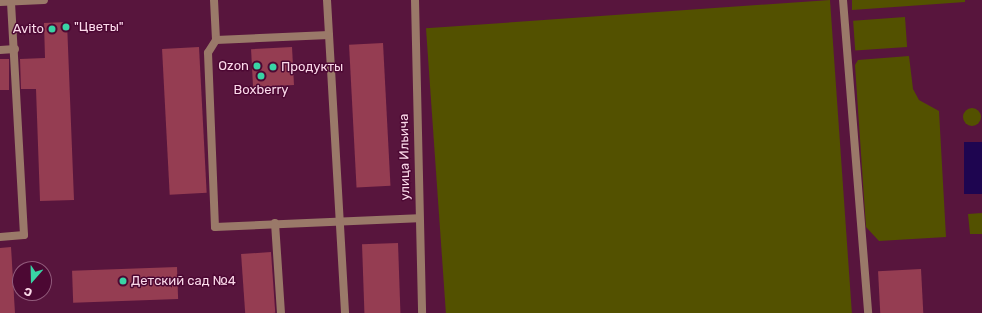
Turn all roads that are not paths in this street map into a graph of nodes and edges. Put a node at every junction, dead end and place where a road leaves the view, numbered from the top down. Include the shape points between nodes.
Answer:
1 (44, 0) edge
2 (214, 0) edge
3 (327, 0) edge
4 (415, 0) edge
5 (844, 0) edge
6 (0, 2) edge
7 (10, 2) junction
8 (329, 35) junction
9 (216, 40) junction
10 (14, 49) junction
11 (0, 50) edge
12 (418, 218) junction
13 (340, 220) junction
14 (275, 223) junction
15 (0, 237) edge
16 (281, 313) edge
17 (345, 313) edge
18 (422, 313) edge
19 (868, 313) edge

1 - 7 street
2 - 9 street
3 - 8 street
4 - 12 street, улица Ильича
5 - 19 street
6 - 7 street
7 - 10 street
8 - 9 street
8 - 13 street
9 - 14 street via 208,53 216,227
10 - 11 street
10 - 15 street via 24,235
12 - 13 street
12 - 18 street, улица Ильича
13 - 14 street
13 - 17 street
14 - 16 street

